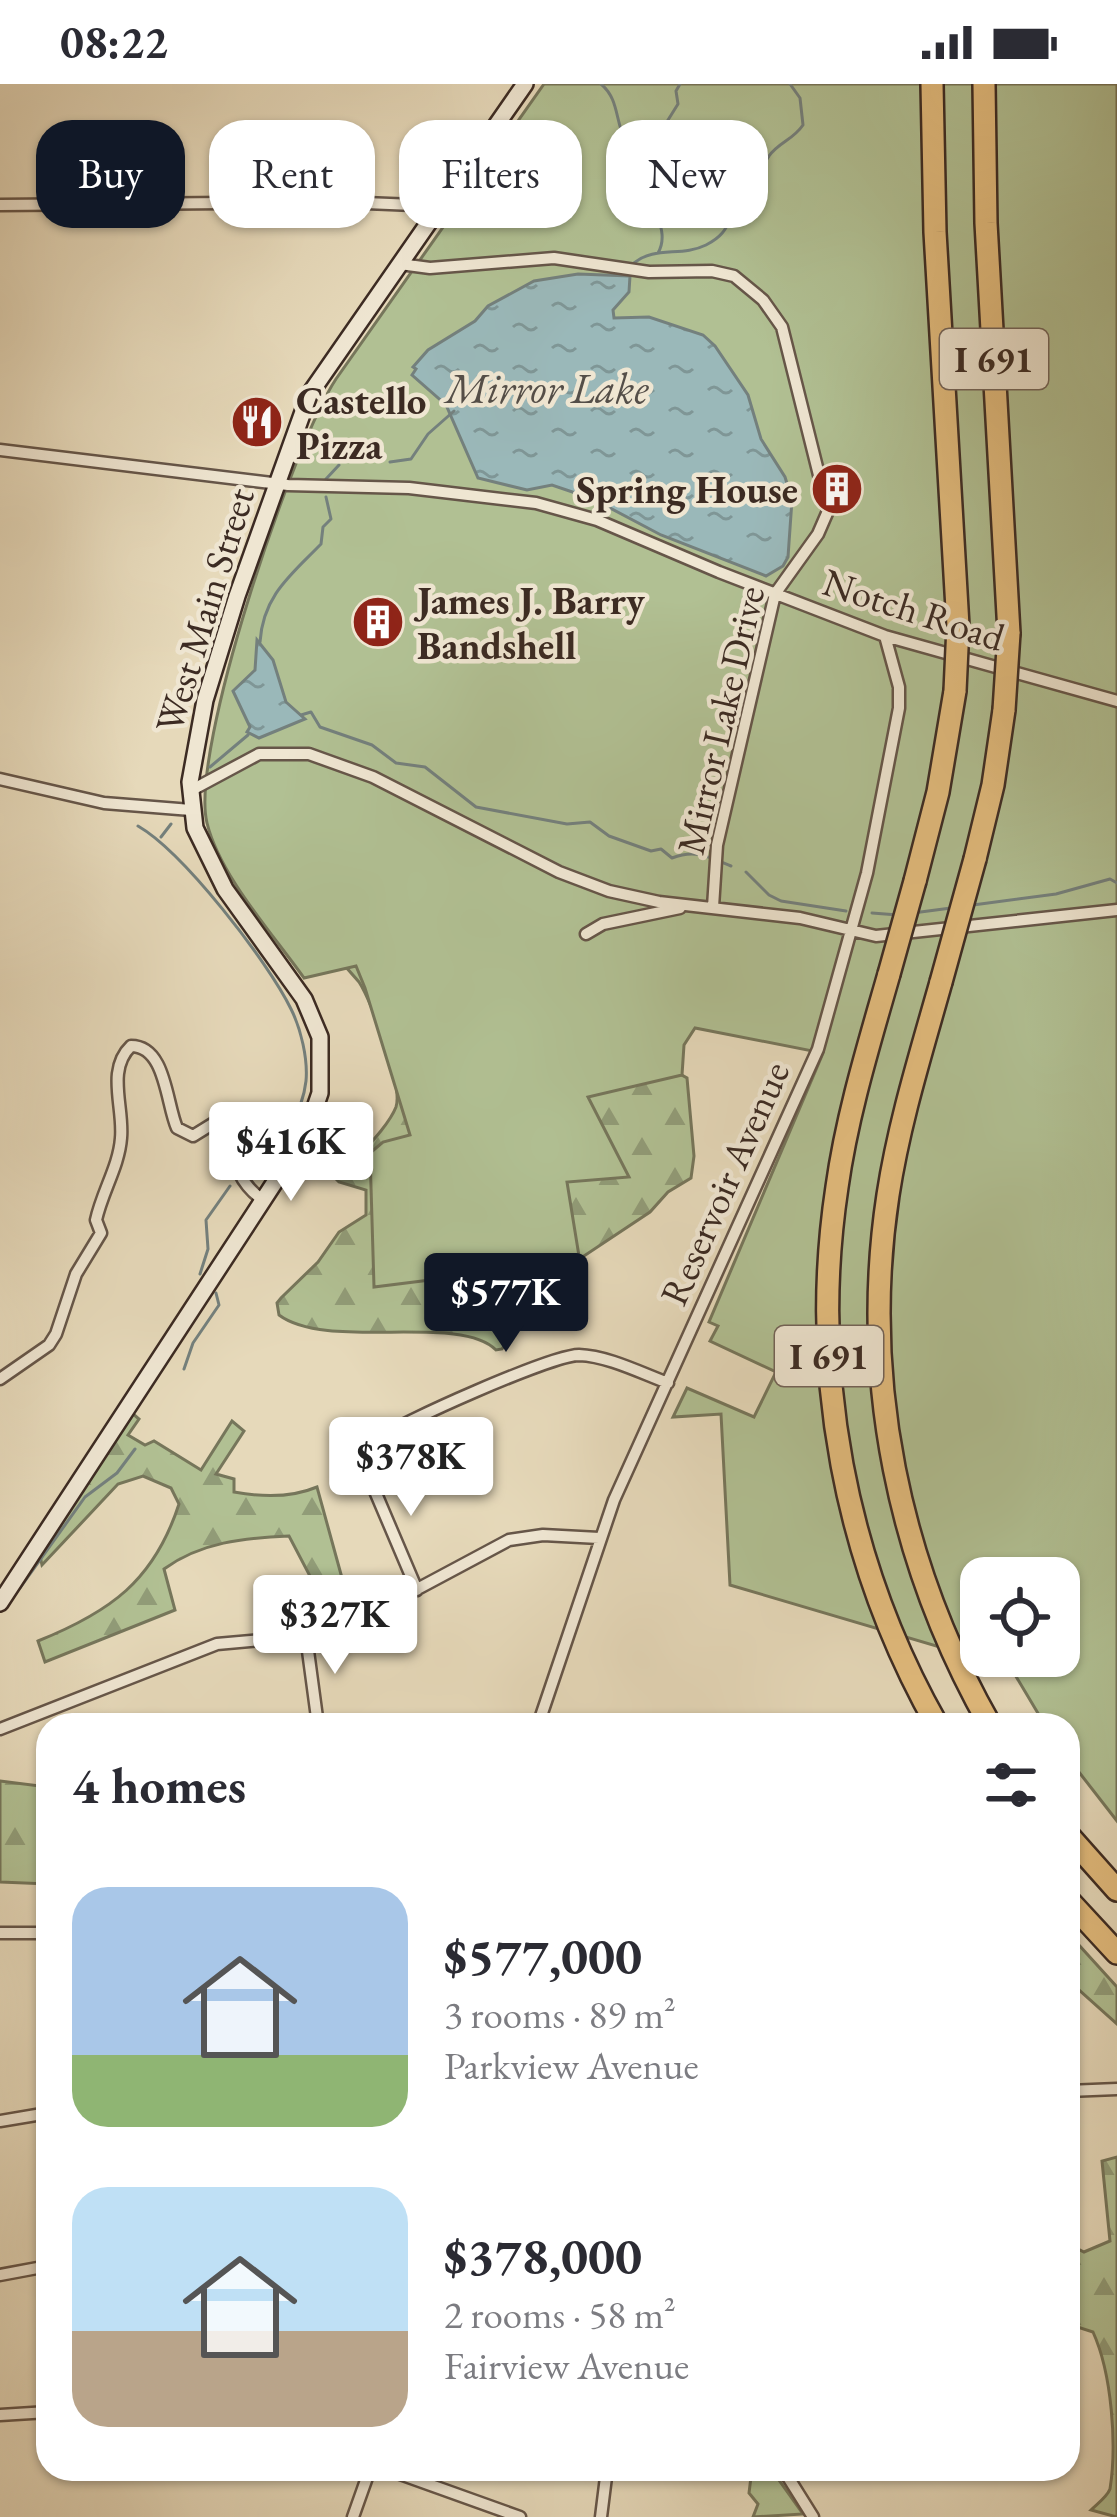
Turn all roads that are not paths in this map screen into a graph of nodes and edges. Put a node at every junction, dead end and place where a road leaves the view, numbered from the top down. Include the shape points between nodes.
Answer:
1 (525, 84) edge
2 (932, 84) edge
3 (984, 84) edge
4 (500, 120) edge
5 (399, 204) edge
6 (0, 205) edge
7 (424, 228) edge
8 (400, 264) junction
9 (0, 450) edge
10 (276, 482) junction
11 (775, 594) junction
12 (885, 636) junction
13 (1117, 701) edge
14 (0, 779) edge
15 (190, 791) junction
16 (191, 810) junction
17 (689, 905) junction
18 (713, 907) junction
19 (1117, 910) edge
20 (851, 931) junction
21 (586, 934) dead end
22 (262, 1200) junction
23 (0, 1379) edge
24 (668, 1383) junction
25 (599, 1538) junction
26 (8, 1590) edge
27 (417, 1590) junction
28 (306, 1636) junction
29 (42, 1713) edge
30 (316, 1713) edge
31 (542, 1713) edge
32 (931, 1713) edge
33 (984, 1713) edge
34 (36, 1715) edge
35 (1, 1729) edge
36 (1080, 1848) edge
37 (1117, 1890) edge
38 (1080, 1913) edge
39 (0, 1933) edge
40 (36, 1933) edge
41 (1117, 1953) edge
42 (1117, 2089) edge
43 (1080, 2091) edge
44 (36, 2115) edge
45 (0, 2121) edge
46 (36, 2268) edge
47 (0, 2275) edge
48 (36, 2413) edge
49 (0, 2415) edge
50 (366, 2481) edge
51 (420, 2481) edge
52 (606, 2481) edge
53 (791, 2481) edge
54 (353, 2517) edge
55 (520, 2517) edge
56 (601, 2517) edge
57 (814, 2517) edge

1 - 4 main road, West Main Street
2 - 32 highway, I 691, bridge via 955,691 938,792 848,1129 829,1264 842,1463 863,1554
3 - 33 highway, I 691, bridge via 1009,633 1004,710 975,859 891,1180 879,1291 892,1463 912,1547
5 - 6 street
7 - 8 main road, West Main Street
8 - 10 main road, West Main Street via 309,395
8 - 11 street, Mirror Lake Drive via 554,257 662,273 722,272 750,287 788,344 828,511
9 - 10 street, Notch Road
10 - 11 street, Notch Road via 536,503
10 - 15 main road, West Main Street via 212,674
11 - 12 street, Notch Road
11 - 18 street, Mirror Lake Drive via 713,865
12 - 13 street, Notch Road
12 - 20 street, Reservoir Avenue via 898,708
14 - 16 street via 104,802
15 - 16 main road, West Main Street
15 - 17 street via 250,757 309,754 373,777 571,877
16 - 22 main road, West Main Street via 212,868 304,999 320,1037 315,1111
17 - 18 street
17 - 21 street via 602,923
18 - 20 street
19 - 20 street via 887,937
20 - 24 street, Reservoir Avenue via 818,1049
22 - 23 street via 237,1172 225,1124 193,1136 177,1128 158,1064 131,1046 117,1074 122,1136 95,1220 101,1233 49,1345
22 - 26 main road, West Main Street
24 - 25 street, Reservoir Avenue
24 - 27 street via 568,1356 383,1434 367,1450 366,1470
25 - 27 street via 509,1540
25 - 31 street, Reservoir Avenue
27 - 28 street via 350,1625
28 - 29 street via 217,1644
28 - 30 street
34 - 35 street
36 - 37 highway
38 - 41 highway
39 - 40 street
42 - 43 street
44 - 45 street
46 - 47 street
48 - 49 street
50 - 54 street
51 - 55 street
52 - 56 street
53 - 57 street

